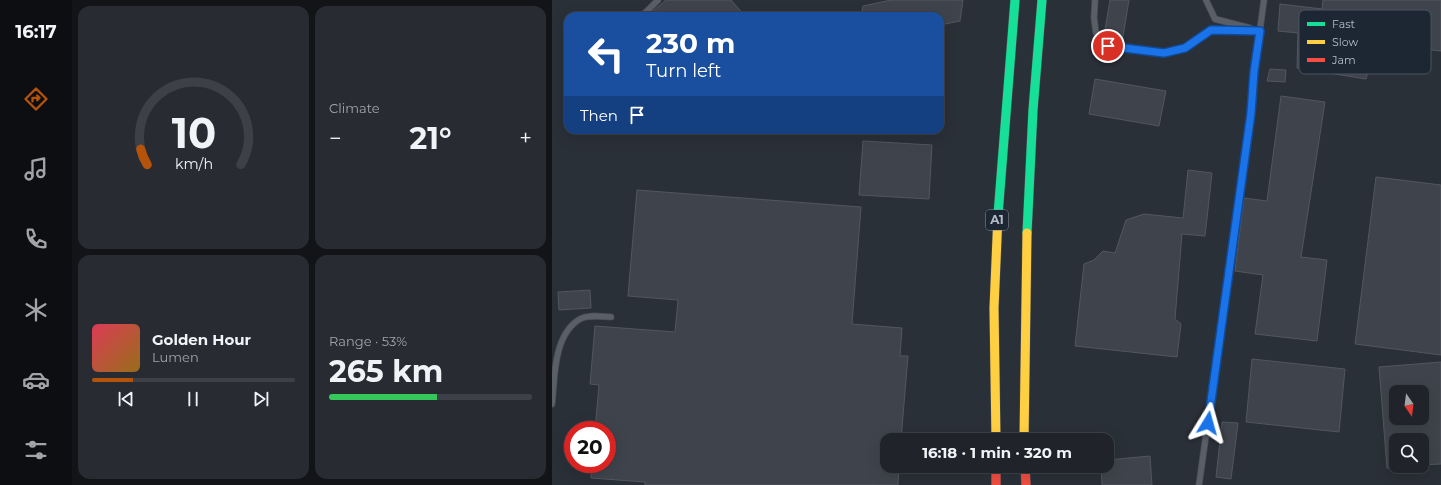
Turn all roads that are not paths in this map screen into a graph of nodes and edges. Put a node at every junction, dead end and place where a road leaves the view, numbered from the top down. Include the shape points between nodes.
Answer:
1 (658, 0) edge
2 (1015, 0) edge
3 (1042, 0) edge
4 (1095, 0) edge
5 (1206, 0) edge
6 (1264, 0) edge
7 (646, 12) edge
8 (1260, 31) junction
9 (611, 318) dead end
10 (552, 404) edge
11 (996, 433) edge
12 (1024, 433) edge
13 (1025, 473) edge
14 (996, 476) edge
15 (992, 485) edge
16 (1026, 485) edge
17 (1199, 485) edge

1 - 7 lane
2 - 11 highway, A1 via 998,208 994,308
3 - 12 highway via 1036,64 1026,279
4 - 8 lane via 1096,34 1108,46 1164,53 1185,48 1211,30
5 - 8 lane via 1215,19
6 - 8 lane
8 - 17 lane
9 - 10 lane via 592,316 581,319 566,332 556,358
13 - 16 highway
14 - 15 lane

